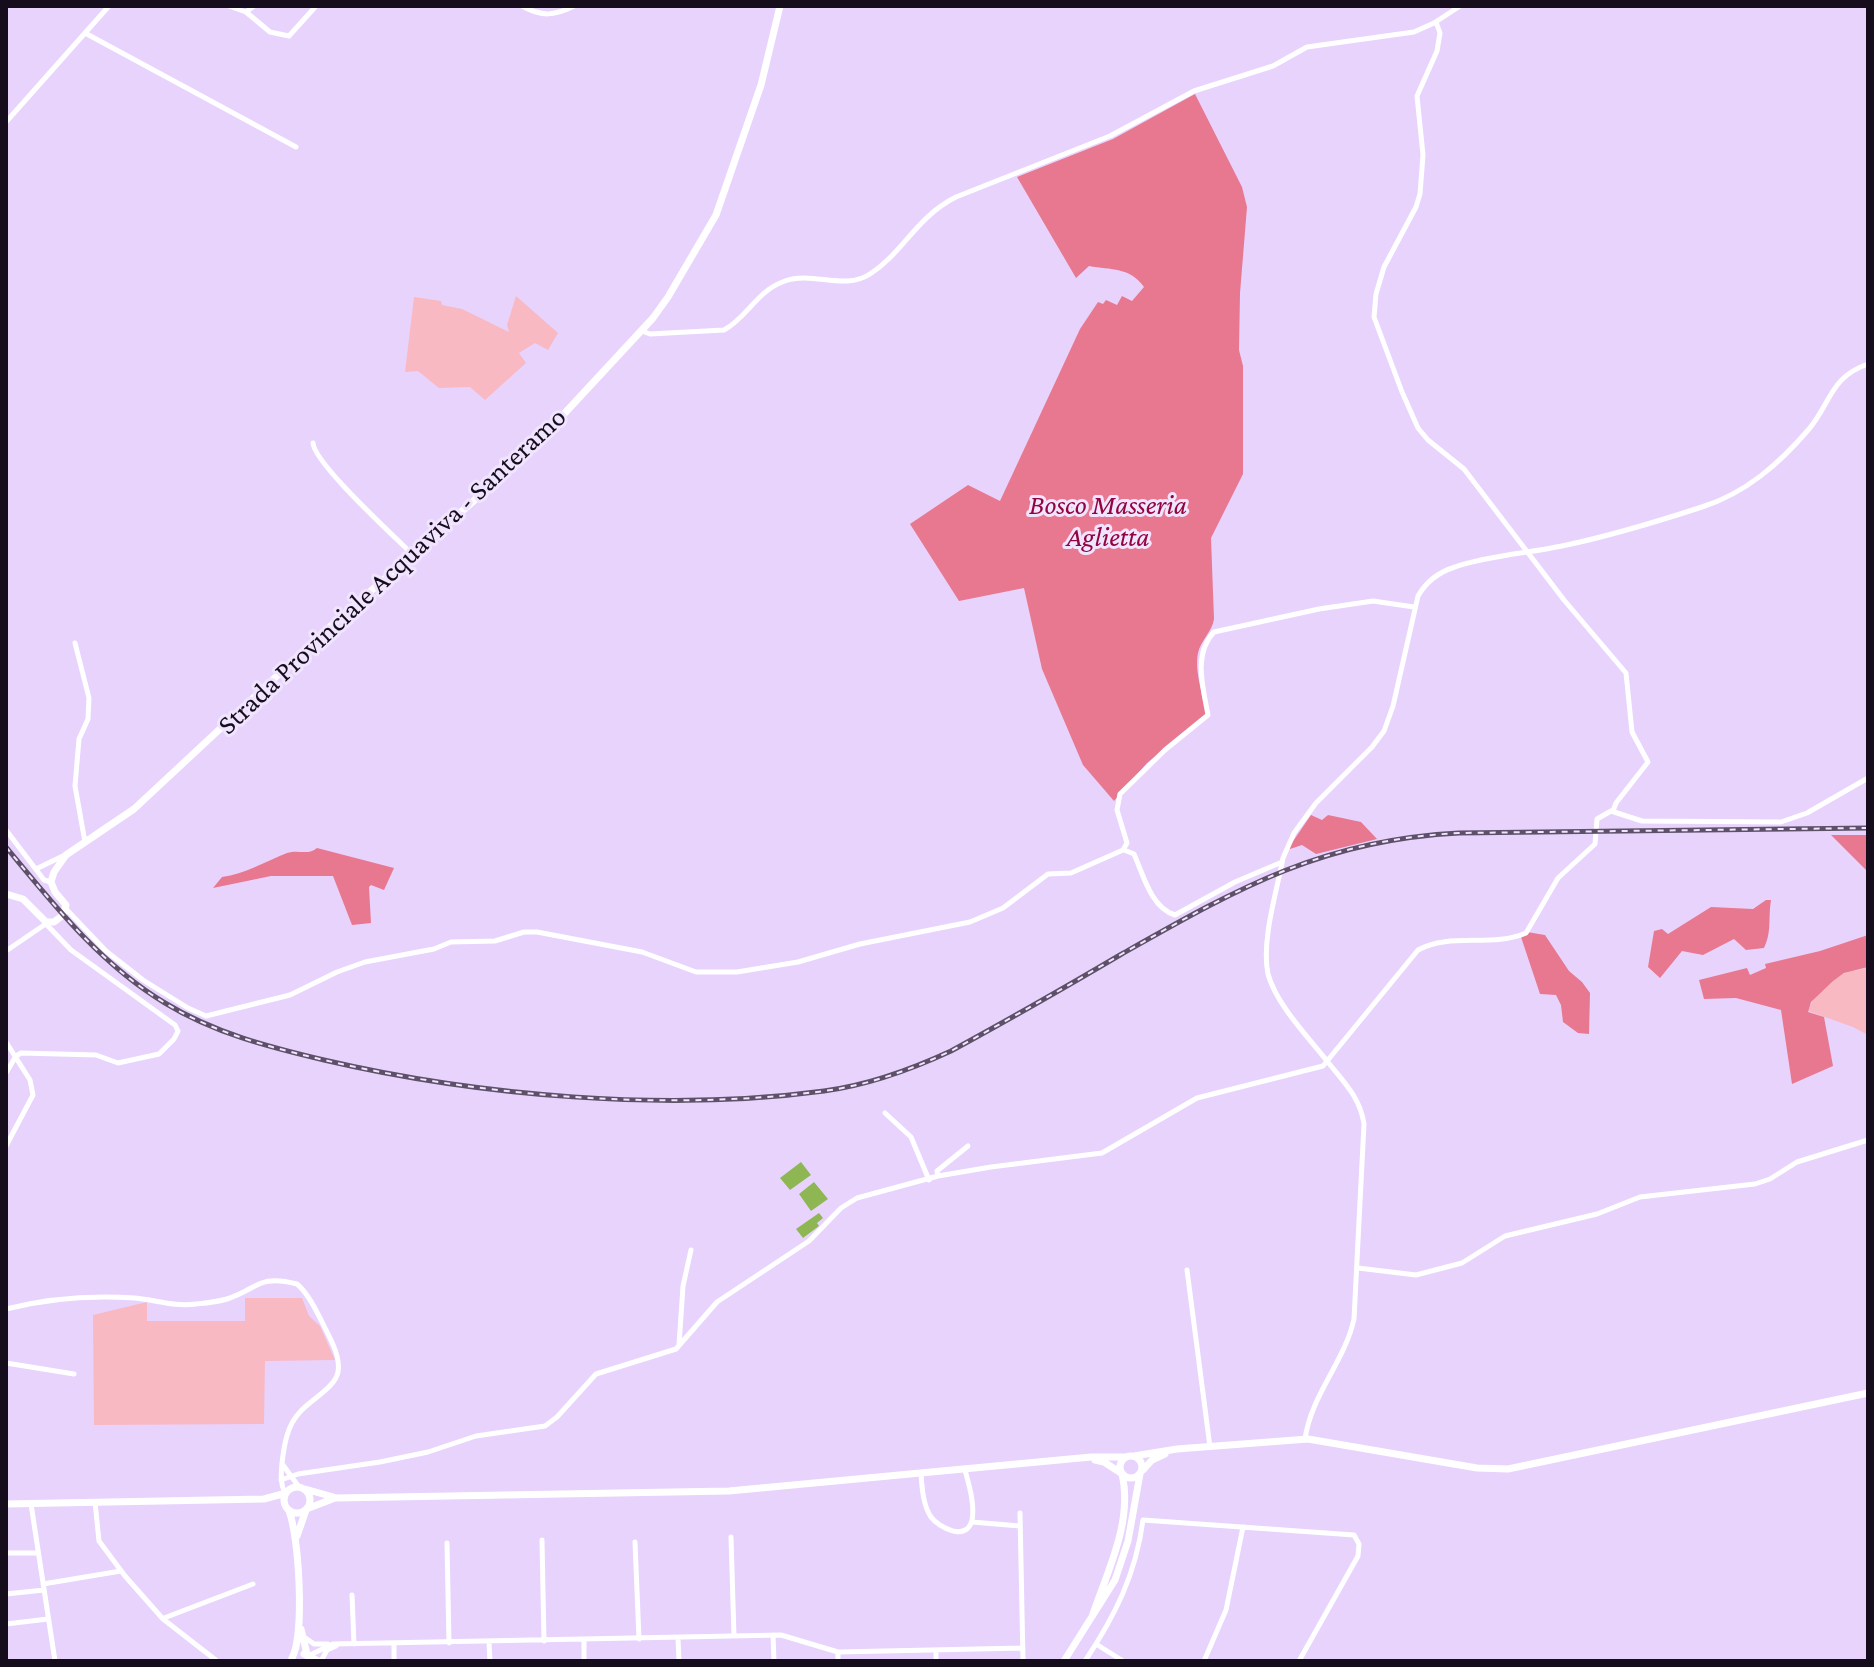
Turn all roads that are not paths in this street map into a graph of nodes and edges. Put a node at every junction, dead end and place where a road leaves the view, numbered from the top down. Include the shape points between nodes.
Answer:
1 (109, 6) edge
2 (229, 6) edge
3 (254, 6) edge
4 (316, 6) edge
5 (522, 6) edge
6 (574, 6) edge
7 (780, 6) edge
8 (1460, 6) edge
9 (246, 12) junction
10 (1436, 22) junction
11 (85, 33) junction
12 (6, 122) edge
13 (296, 147) dead end
14 (642, 331) junction
15 (1868, 364) edge
16 (313, 443) dead end
17 (1529, 552) junction
18 (412, 554) junction
19 (1414, 607) junction
20 (75, 643) dead end
21 (1868, 778) edge
22 (1613, 811) junction
23 (6, 830) edge
24 (85, 843) junction
25 (1123, 850) junction
26 (68, 854) junction
27 (1282, 862) junction
28 (36, 869) junction
29 (51, 882) junction
30 (6, 894) edge
31 (67, 910) junction
32 (47, 924) junction
33 (6, 951) edge
34 (6, 1042) edge
35 (16, 1056) junction
36 (1328, 1062) junction
37 (6, 1073) edge
38 (885, 1113) dead end
39 (1868, 1140) edge
40 (6, 1146) edge
41 (968, 1146) dead end
42 (938, 1176) junction
43 (929, 1180) junction
44 (691, 1250) dead end
45 (1358, 1268) junction
46 (1187, 1270) dead end
47 (6, 1309) edge
48 (679, 1346) junction
49 (6, 1363) edge
50 (74, 1374) dead end
51 (1868, 1393) edge
52 (1305, 1439) junction
53 (1207, 1447) junction
54 (1130, 1457) junction
55 (1065, 1460) junction
56 (282, 1464) junction
57 (965, 1470) junction
58 (1140, 1473) junction
59 (921, 1474) junction
60 (1122, 1474) junction
61 (289, 1476) junction
62 (281, 1482) junction
63 (302, 1488) junction
64 (286, 1493) junction
65 (275, 1496) junction
66 (337, 1498) junction
67 (264, 1499) junction
68 (95, 1502) junction
69 (30, 1503) junction
70 (6, 1504) edge
71 (288, 1509) junction
72 (306, 1509) junction
73 (1020, 1513) dead end
74 (972, 1522) junction
75 (1020, 1526) junction
76 (1243, 1527) junction
77 (731, 1537) dead end
78 (296, 1538) junction
79 (542, 1540) dead end
80 (635, 1542) dead end
81 (447, 1543) dead end
82 (6, 1553) edge
83 (38, 1553) junction
84 (121, 1571) junction
85 (253, 1584) dead end
86 (43, 1587) junction
87 (6, 1594) edge
88 (352, 1595) dead end
89 (298, 1609) junction
90 (48, 1619) junction
91 (163, 1619) junction
92 (1090, 1623) junction
93 (6, 1624) edge
94 (302, 1634) junction
95 (773, 1635) junction
96 (734, 1636) junction
97 (678, 1638) junction
98 (639, 1639) junction
99 (584, 1640) junction
100 (544, 1641) junction
101 (489, 1642) junction
102 (449, 1643) junction
103 (333, 1644) junction
104 (343, 1644) junction
105 (354, 1644) junction
106 (394, 1644) junction
107 (1096, 1644) junction
108 (1023, 1648) junction
109 (936, 1650) junction
110 (838, 1652) junction
111 (309, 1655) junction
112 (290, 1659) edge
113 (55, 1661) edge
114 (217, 1661) edge
115 (320, 1661) edge
116 (394, 1661) edge
117 (490, 1661) edge
118 (584, 1661) edge
119 (679, 1661) edge
120 (774, 1661) edge
121 (838, 1661) edge
122 (936, 1661) edge
123 (1023, 1661) edge
124 (1064, 1661) edge
125 (1085, 1661) edge
126 (1123, 1661) edge
127 (1204, 1661) edge
128 (1299, 1661) edge

1 - 11 street
2 - 9 street
3 - 9 street
4 - 9 street via 289,36 270,32
5 - 6 street via 546,15
7 - 14 main road, Strada Provinciale Acquaviva - Santeramo via 755,105 716,215
8 - 10 street
10 - 14 street via 1414,32 1313,45 1263,70 1189,93 1110,136 948,201 860,279 785,281 762,293 724,330
10 - 17 street via 1437,51 1417,96 1423,155 1420,194 1384,267 1374,317 1418,428 1459,463
11 - 12 street
11 - 13 street
14 - 18 main road, Strada Provinciale Acquaviva - Santeramo via 530,451
15 - 17 street via 1840,380 1809,428 1740,492 1615,535
16 - 18 street via 314,452 340,482
17 - 19 street via 1445,571 1422,589
17 - 22 street via 1626,673 1632,732 1648,762
18 - 24 main road, Strada Provinciale Acquaviva - Santeramo via 157,789
19 - 25 street via 1373,601 1214,632 1201,655 1208,715 1120,794 1116,805 1127,843
19 - 27 street via 1384,731 1316,803 1294,833
20 - 24 street via 89,698 75,786
21 - 22 street via 1781,822 1642,821
22 - 36 street via 1600,816 1591,850 1553,885 1526,933 1433,942 1414,952
23 - 28 street
24 - 26 main road, Strada Provinciale Acquaviva - Santeramo
25 - 27 street via 1134,854 1148,888 1167,913 1175,915
25 - 31 street via 1071,873 1048,874 983,917 798,962 702,973 642,952 524,932 365,962 290,995 206,1016 143,980
26 - 28 street
26 - 29 main road
27 - 36 street via 1267,946 1269,976 1279,998
28 - 29 street
29 - 31 main road
30 - 32 main road via 23,899
31 - 32 main road
32 - 33 street
32 - 35 street via 71,950 178,1031 159,1054 118,1063 96,1055
34 - 35 street
35 - 37 street
35 - 40 street via 33,1095
36 - 42 street via 1197,1098 1106,1152
36 - 45 street via 1352,1092 1364,1124
38 - 43 street via 911,1137
39 - 45 street via 1797,1162 1755,1184 1647,1195 1597,1214 1510,1234 1447,1268 1407,1276
41 - 42 street via 937,1171
42 - 43 street
43 - 48 street via 847,1203 814,1237 717,1302
44 - 48 street
45 - 52 street via 1351,1330 1317,1399
46 - 53 street
47 - 56 street via 82,1297 195,1305 229,1298 256,1283 297,1284 323,1324 339,1371 295,1419
48 - 61 street via 662,1356 596,1374 541,1428 487,1434 428,1452
49 - 50 street
51 - 52 main road via 1499,1469
52 - 53 main road
53 - 54 main road
53 - 58 main road via 1162,1455
54 - 55 main road
54 - 58 main road via 1140,1460
54 - 60 main road via 1120,1466
55 - 57 main road
55 - 60 main road via 1098,1460
56 - 61 street
56 - 62 street
57 - 59 main road
57 - 74 street
58 - 60 main road via 1131,1478
58 - 92 main road via 1121,1565
59 - 66 main road via 729,1491
59 - 74 street via 931,1516 952,1532
60 - 92 main road via 1120,1531
61 - 62 street
61 - 63 street
62 - 64 street
62 - 65 street
63 - 64 main road
63 - 66 main road
63 - 72 main road via 310,1498
64 - 65 main road
64 - 71 main road
65 - 67 main road
66 - 72 main road
67 - 68 main road
67 - 71 main road
68 - 69 main road
68 - 84 street via 99,1541
69 - 70 main road
69 - 83 street
71 - 72 main road
71 - 78 main road
72 - 78 main road
73 - 75 street
74 - 75 street
75 - 108 street
76 - 107 street via 1143,1520 1125,1592
76 - 127 street via 1226,1610
76 - 128 street via 1358,1538 1358,1556
77 - 96 street
78 - 89 main road
79 - 100 street
80 - 98 street
81 - 102 street
82 - 83 street
83 - 86 street
84 - 86 street
84 - 91 street
85 - 91 street
86 - 87 street
86 - 90 street
88 - 105 street
89 - 94 main road
89 - 112 main road via 297,1643
90 - 93 street
90 - 113 street
91 - 114 street
92 - 124 main road
94 - 103 street via 314,1644
94 - 111 main road
95 - 96 street
95 - 110 street via 793,1636
95 - 120 street
96 - 97 street
97 - 98 street
97 - 119 street
98 - 99 street
99 - 100 street
99 - 118 street
100 - 101 street
101 - 102 street
101 - 117 street
102 - 106 street
103 - 104 street
103 - 111 street
104 - 105 street
104 - 115 street via 327,1650
105 - 106 street
106 - 116 street
107 - 125 street
107 - 126 street
108 - 109 street
108 - 123 street
109 - 110 street
109 - 122 street
110 - 121 street
111 - 112 main road
111 - 115 main road

